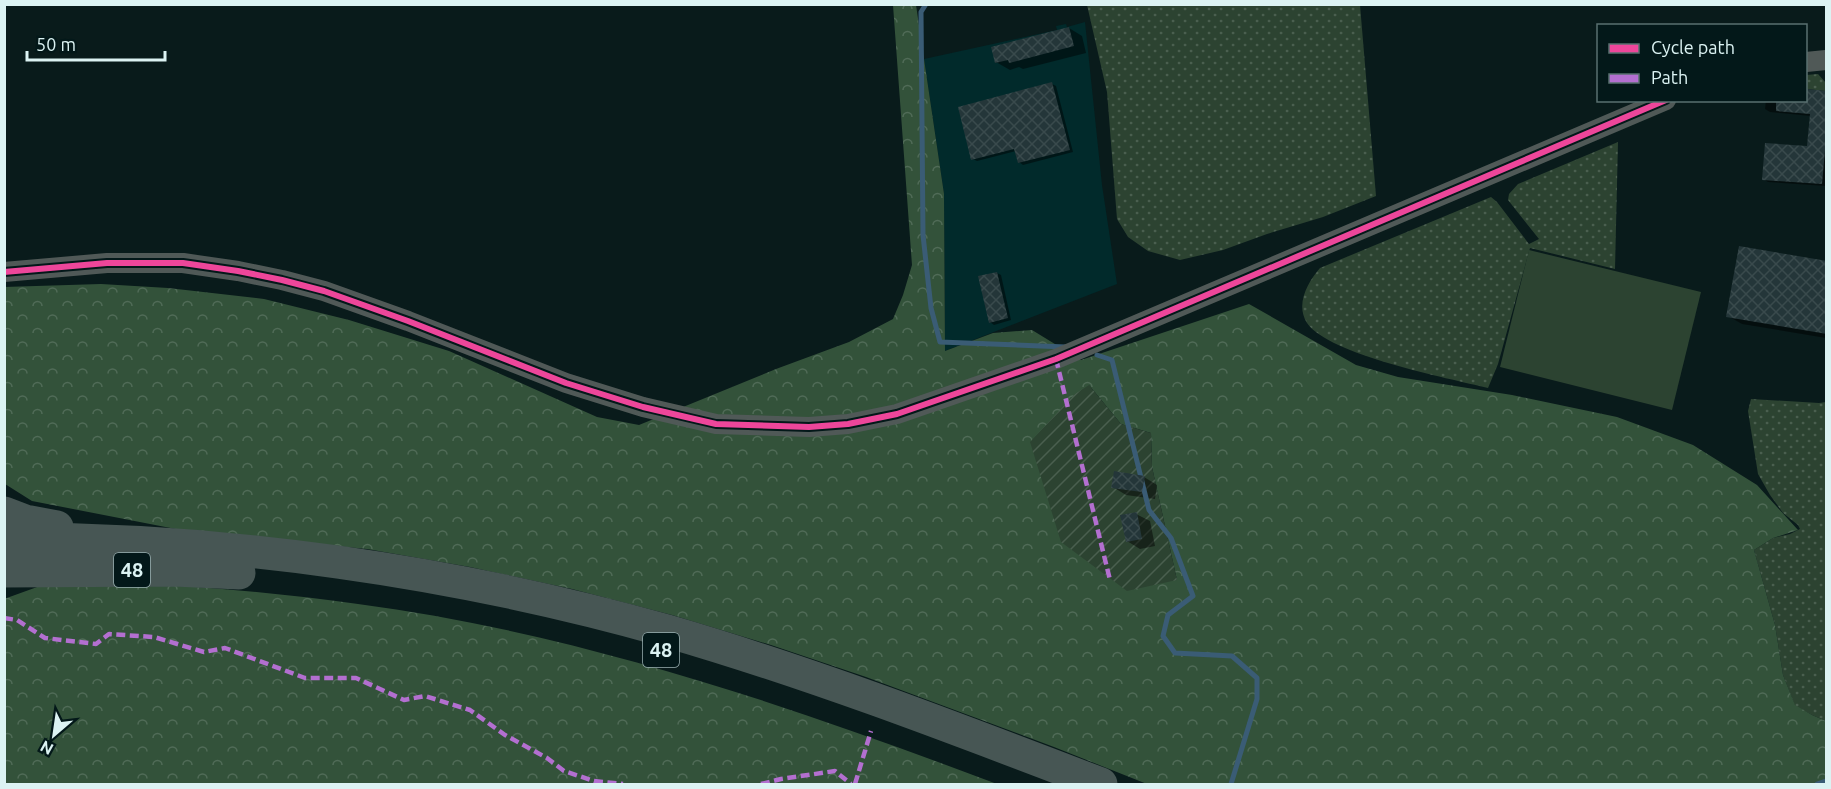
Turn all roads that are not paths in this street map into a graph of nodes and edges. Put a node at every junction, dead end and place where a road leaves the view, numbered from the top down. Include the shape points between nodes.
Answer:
1 (1827, 60) edge
2 (1807, 62) edge
3 (1661, 102) edge
4 (4, 272) edge
5 (4, 513) edge
6 (4, 539) edge
7 (148, 544) junction
8 (4, 571) edge
9 (1047, 784) edge
10 (1101, 784) edge

1 - 2 street
3 - 4 street via 1056,358 897,414 848,424 809,428 716,424 643,407 566,383 324,291 238,271 183,263 106,263
5 - 7 highway, 48 via 24,521
6 - 7 highway, 48
7 - 10 highway, 48 via 356,565 587,610 739,653 850,690
8 - 9 highway, 48 via 175,570 259,574 463,603 563,625 754,678

